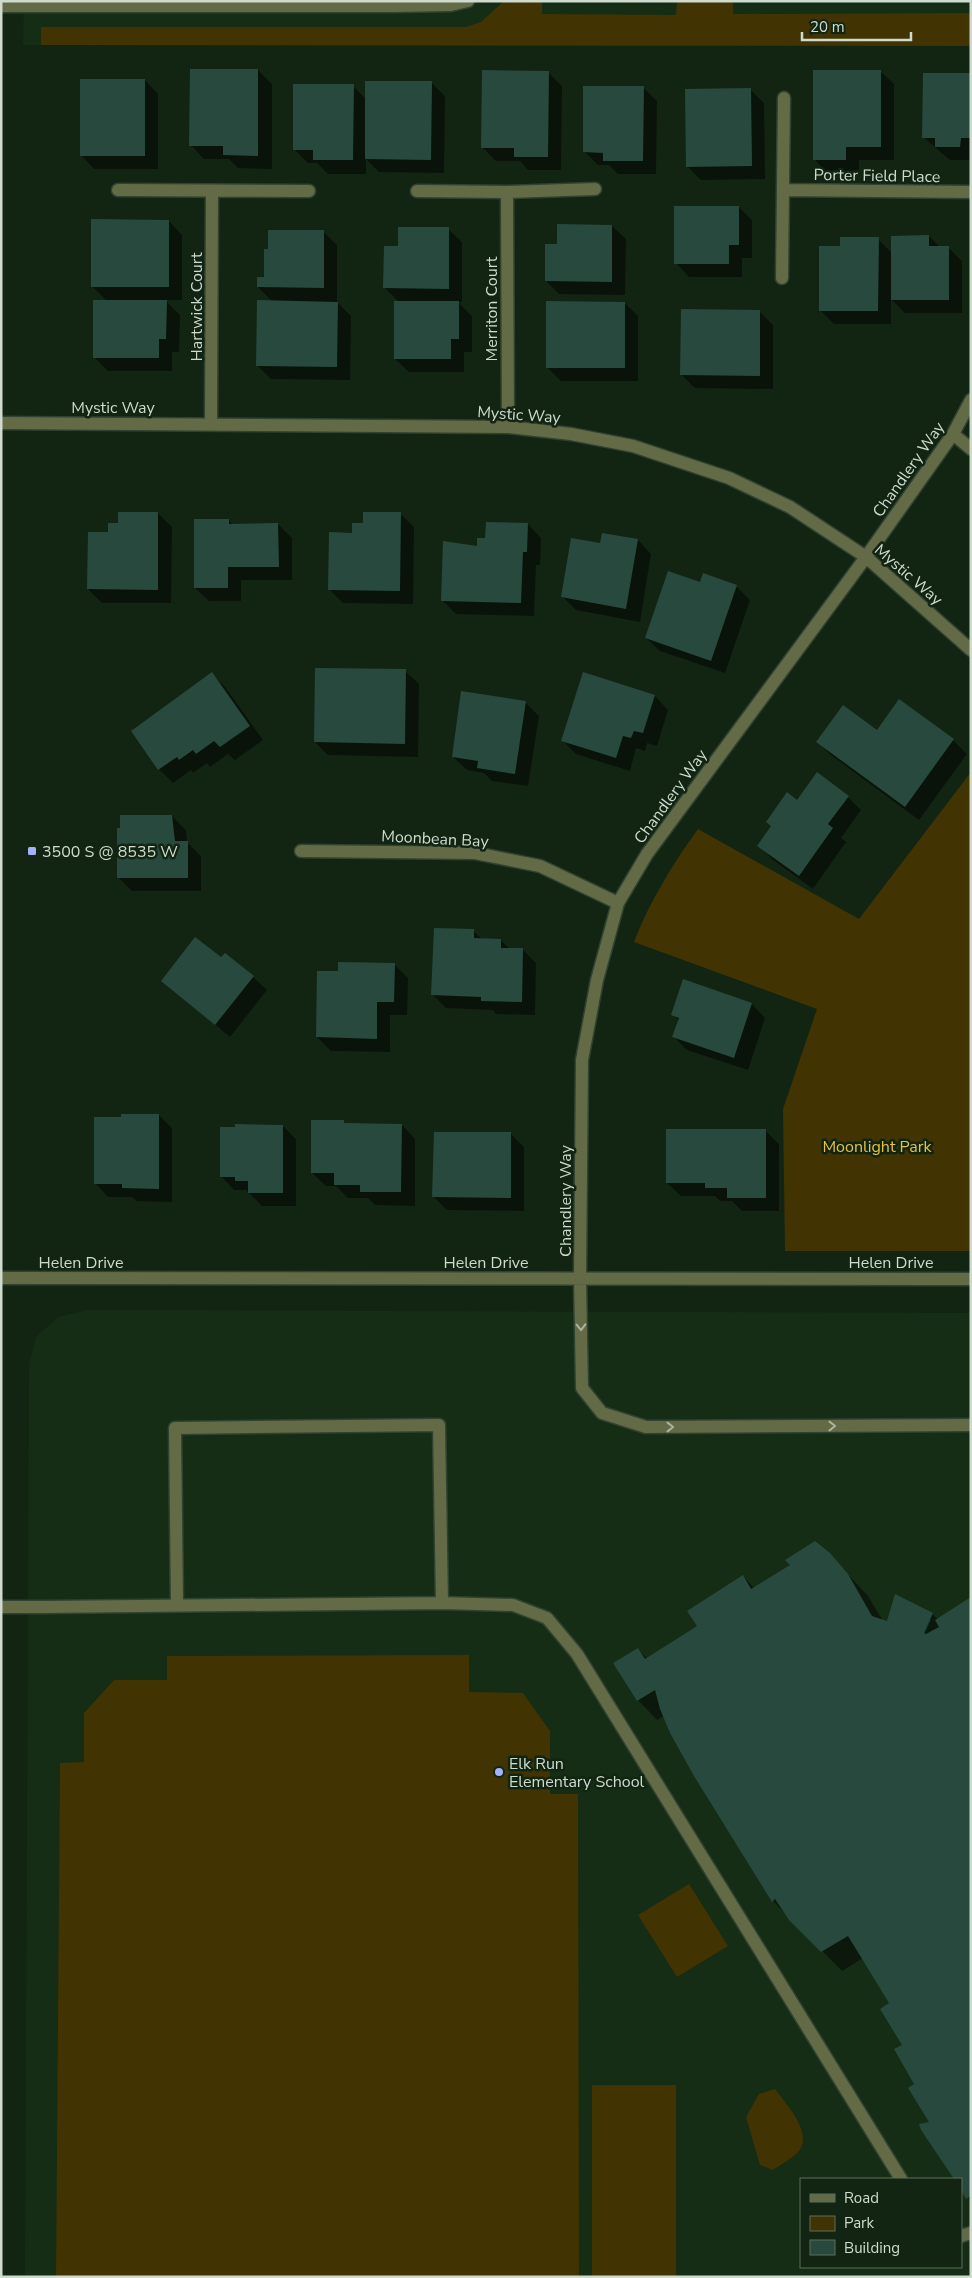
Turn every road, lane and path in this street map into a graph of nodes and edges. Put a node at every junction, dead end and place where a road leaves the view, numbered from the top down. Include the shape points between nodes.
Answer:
1 (468, 1) edge
2 (1, 6) edge
3 (784, 98) dead end
4 (596, 189) dead end
5 (118, 190) dead end
6 (783, 190) junction
7 (212, 191) junction
8 (309, 191) dead end
9 (417, 191) dead end
10 (507, 192) junction
11 (971, 192) edge
12 (782, 278) dead end
13 (971, 400) edge
14 (1, 423) edge
15 (211, 424) junction
16 (508, 427) junction
17 (953, 434) junction
18 (971, 449) edge
19 (866, 557) junction
20 (971, 650) edge
21 (302, 851) dead end
22 (618, 903) junction
23 (1, 1278) edge
24 (580, 1279) junction
25 (971, 1279) edge
26 (971, 1425) edge
27 (442, 1603) junction
28 (177, 1605) junction
29 (1, 1607) edge
30 (900, 2178) edge

1 - 2 street via 451,5 394,6
3 - 6 street
4 - 10 street
5 - 7 street
6 - 11 street, Porter Field Place
6 - 12 street
7 - 8 street
7 - 15 street, Hartwick Court
9 - 10 street
10 - 16 street, Merriton Court
13 - 17 street, Chandlery Way
14 - 15 street, Mystic Way
15 - 16 street, Mystic Way
16 - 19 street, Mystic Way via 571,434 633,446 729,478 790,507
17 - 18 street
17 - 19 street, Chandlery Way
19 - 20 street, Mystic Way
19 - 22 street, Chandlery Way via 647,854
21 - 22 street, Moonbean Bay via 475,853 540,866
22 - 24 street, Chandlery Way via 597,980 582,1060
23 - 24 street, Helen Drive
24 - 25 street, Helen Drive
24 -> 26 street, Chandlery Way via 582,1388 602,1412 646,1427
27 - 28 street
27 - 28 street via 439,1425 429,1425 175,1428
27 - 30 street via 513,1605 547,1618 577,1654
28 - 29 street

